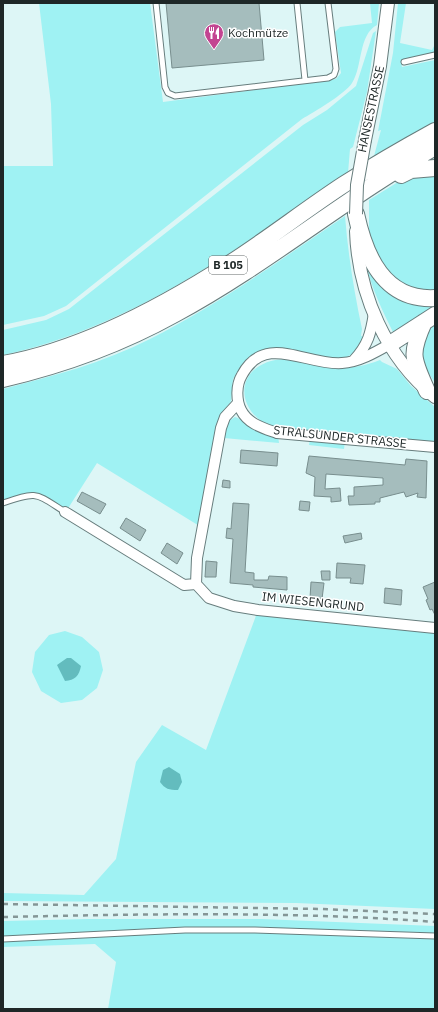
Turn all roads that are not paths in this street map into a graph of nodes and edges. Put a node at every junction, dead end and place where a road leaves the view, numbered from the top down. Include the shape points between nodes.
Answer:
1 (156, 3) edge
2 (297, 3) edge
3 (328, 3) edge
4 (388, 3) edge
5 (435, 55) edge
6 (404, 62) dead end
7 (305, 80) junction
8 (435, 131) edge
9 (435, 147) edge
10 (435, 168) edge
11 (376, 183) junction
12 (356, 214) joint
13 (359, 240) junction
14 (435, 298) edge
15 (374, 313) junction
16 (430, 319) edge
17 (390, 344) junction
18 (353, 361) junction
19 (3, 364) edge
20 (3, 379) edge
21 (431, 394) edge
22 (238, 403) junction
23 (435, 447) edge
24 (3, 503) edge
25 (65, 512) joint
26 (196, 584) junction
27 (435, 628) edge
28 (435, 936) edge
29 (3, 939) edge

1 - 7 lane via 164,86 168,93 175,96
2 - 7 lane
3 - 7 lane via 336,69 334,75 328,78
4 - 12 street, HANSESTRASSE, bridge via 380,66 357,185
5 - 6 lane
8 - 19 highway, B 105 via 342,185 229,264 151,310 84,340
9 - 11 highway, B 105
10 - 11 highway via 411,170
11 - 20 highway, B 105 via 222,286 175,314 107,347 68,362
12 - 13 highway
13 - 14 highway via 373,264 390,284 411,296
13 - 15 street via 363,283
15 - 17 street
15 - 18 street via 367,344
16 - 17 highway
16 - 21 highway via 416,339 414,362
17 - 18 street
17 - 21 street
18 - 22 street via 330,363 291,354 269,353 244,370 238,387
22 - 23 street, STRALSUNDER STRASSE via 244,416 249,420 276,433
22 - 26 street via 225,417 221,428 197,558
24 - 25 lane via 33,494
25 - 26 street via 184,585
26 - 27 street, IM WIESENGRUND via 209,598 234,606
28 - 29 lane via 185,930

